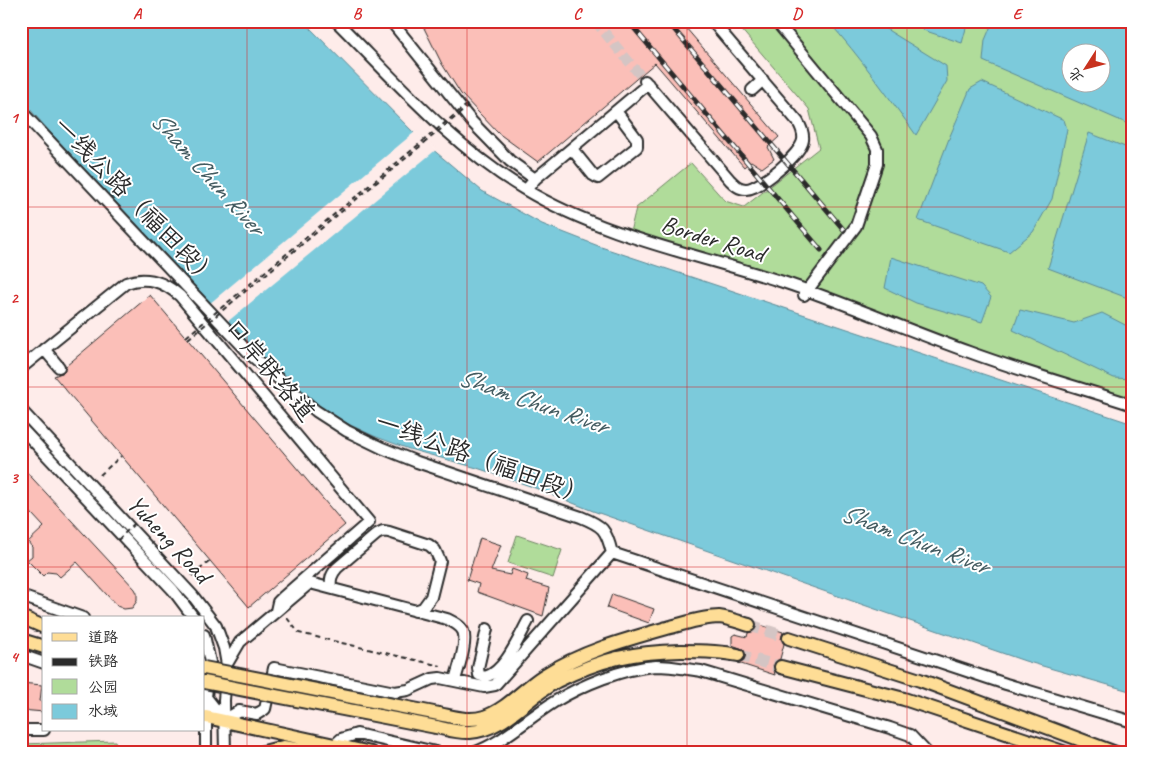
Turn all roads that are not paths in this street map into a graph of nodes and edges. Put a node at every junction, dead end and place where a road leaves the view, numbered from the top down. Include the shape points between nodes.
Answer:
1 (336, 21) edge
2 (391, 21) edge
3 (712, 21) edge
4 (776, 21) edge
5 (762, 80) junction
6 (752, 90) dead end
7 (21, 111) edge
8 (616, 111) junction
9 (572, 148) junction
10 (535, 179) junction
11 (526, 190) junction
12 (805, 293) junction
13 (44, 349) junction
14 (59, 367) dead end
15 (21, 368) edge
16 (1133, 405) edge
17 (21, 410) edge
18 (21, 428) edge
19 (608, 557) junction
20 (331, 588) junction
21 (21, 596) edge
22 (276, 611) junction
23 (415, 611) junction
24 (77, 616) edge
25 (192, 616) edge
26 (21, 617) edge
27 (528, 621) dead end
28 (749, 625) tunnel mouth
29 (42, 626) edge
30 (486, 628) dead end
31 (788, 638) tunnel mouth
32 (21, 640) edge
33 (205, 640) edge
34 (42, 647) edge
35 (21, 655) edge
36 (738, 655) tunnel mouth
37 (42, 661) edge
38 (227, 665) junction
39 (780, 667) tunnel mouth
40 (205, 668) edge
41 (455, 680) junction
42 (205, 682) edge
43 (205, 697) edge
44 (224, 700) junction
45 (206, 717) junction
46 (224, 720) junction
47 (1133, 722) edge
48 (21, 730) edge
49 (42, 730) edge
50 (330, 748) edge
51 (206, 753) edge
52 (225, 753) edge
53 (260, 753) edge
54 (321, 753) edge
55 (371, 753) edge
56 (440, 753) edge
57 (473, 753) edge
58 (927, 753) edge
59 (1066, 753) edge
60 (1116, 753) edge

1 - 11 street, Border Road via 460,143
2 - 10 street via 472,122 510,160
3 - 5 street
4 - 12 street via 871,136 876,148 877,164 856,226
5 - 6 street
5 - 8 street via 798,122 804,139 793,156 760,184 749,189 739,188 730,180 647,82
7 - 19 street, 一线公路（福田段） via 252,356 316,411 382,448 598,524 606,531
8 - 9 street
8 - 9 street via 637,139 637,148 598,178
9 - 10 street
10 - 11 street
11 - 12 street, Border Road via 578,217 629,236 784,282
12 - 16 street, Border Road via 970,353
13 - 14 street
13 - 15 street, 口岸联络道
13 - 22 street, 口岸联络道 via 119,287 132,281 154,280 168,286 186,302 369,522 283,597
17 - 38 street, Yuheng Road via 203,607 216,626
18 - 25 street, Yuheng Road via 173,590
19 - 41 street via 495,685 484,687
19 - 47 street
20 - 22 street via 310,583
20 - 23 street
20 - 23 street via 330,581 337,568 377,534 389,532 429,546 440,561 431,596 422,608
21 - 24 street
22 - 38 street via 240,642
23 - 41 street via 447,619 463,630 465,640
26 - 29 main road, bridge
27 - 30 street via 504,663 486,677 479,675 478,668
28 - 40 main road, bridge via 719,617 627,639 560,666 533,682 494,713 477,719 461,719
31 - 60 main road via 920,680
32 - 34 main road
33 - 43 street via 210,662
35 - 37 street
36 - 42 main road, bridge via 698,651 630,654 596,664 555,682 502,722 468,733
38 - 44 street, Yuheng Road
39 - 59 main road via 904,699
41 - 46 street via 432,679 396,692 274,668 265,709 257,714 239,711
43 - 44 street
43 - 45 street
43 - 46 street
44 - 46 street, Yuheng Road
45 - 46 main road
45 - 51 street
46 - 50 main road
46 - 52 street, Yuheng Road
48 - 49 street
50 - 55 main road
50 - 56 street via 341,739 357,734
53 - 54 main road via 283,747
57 - 58 street via 508,735 554,702 586,685 655,666 702,671 890,728 910,735

